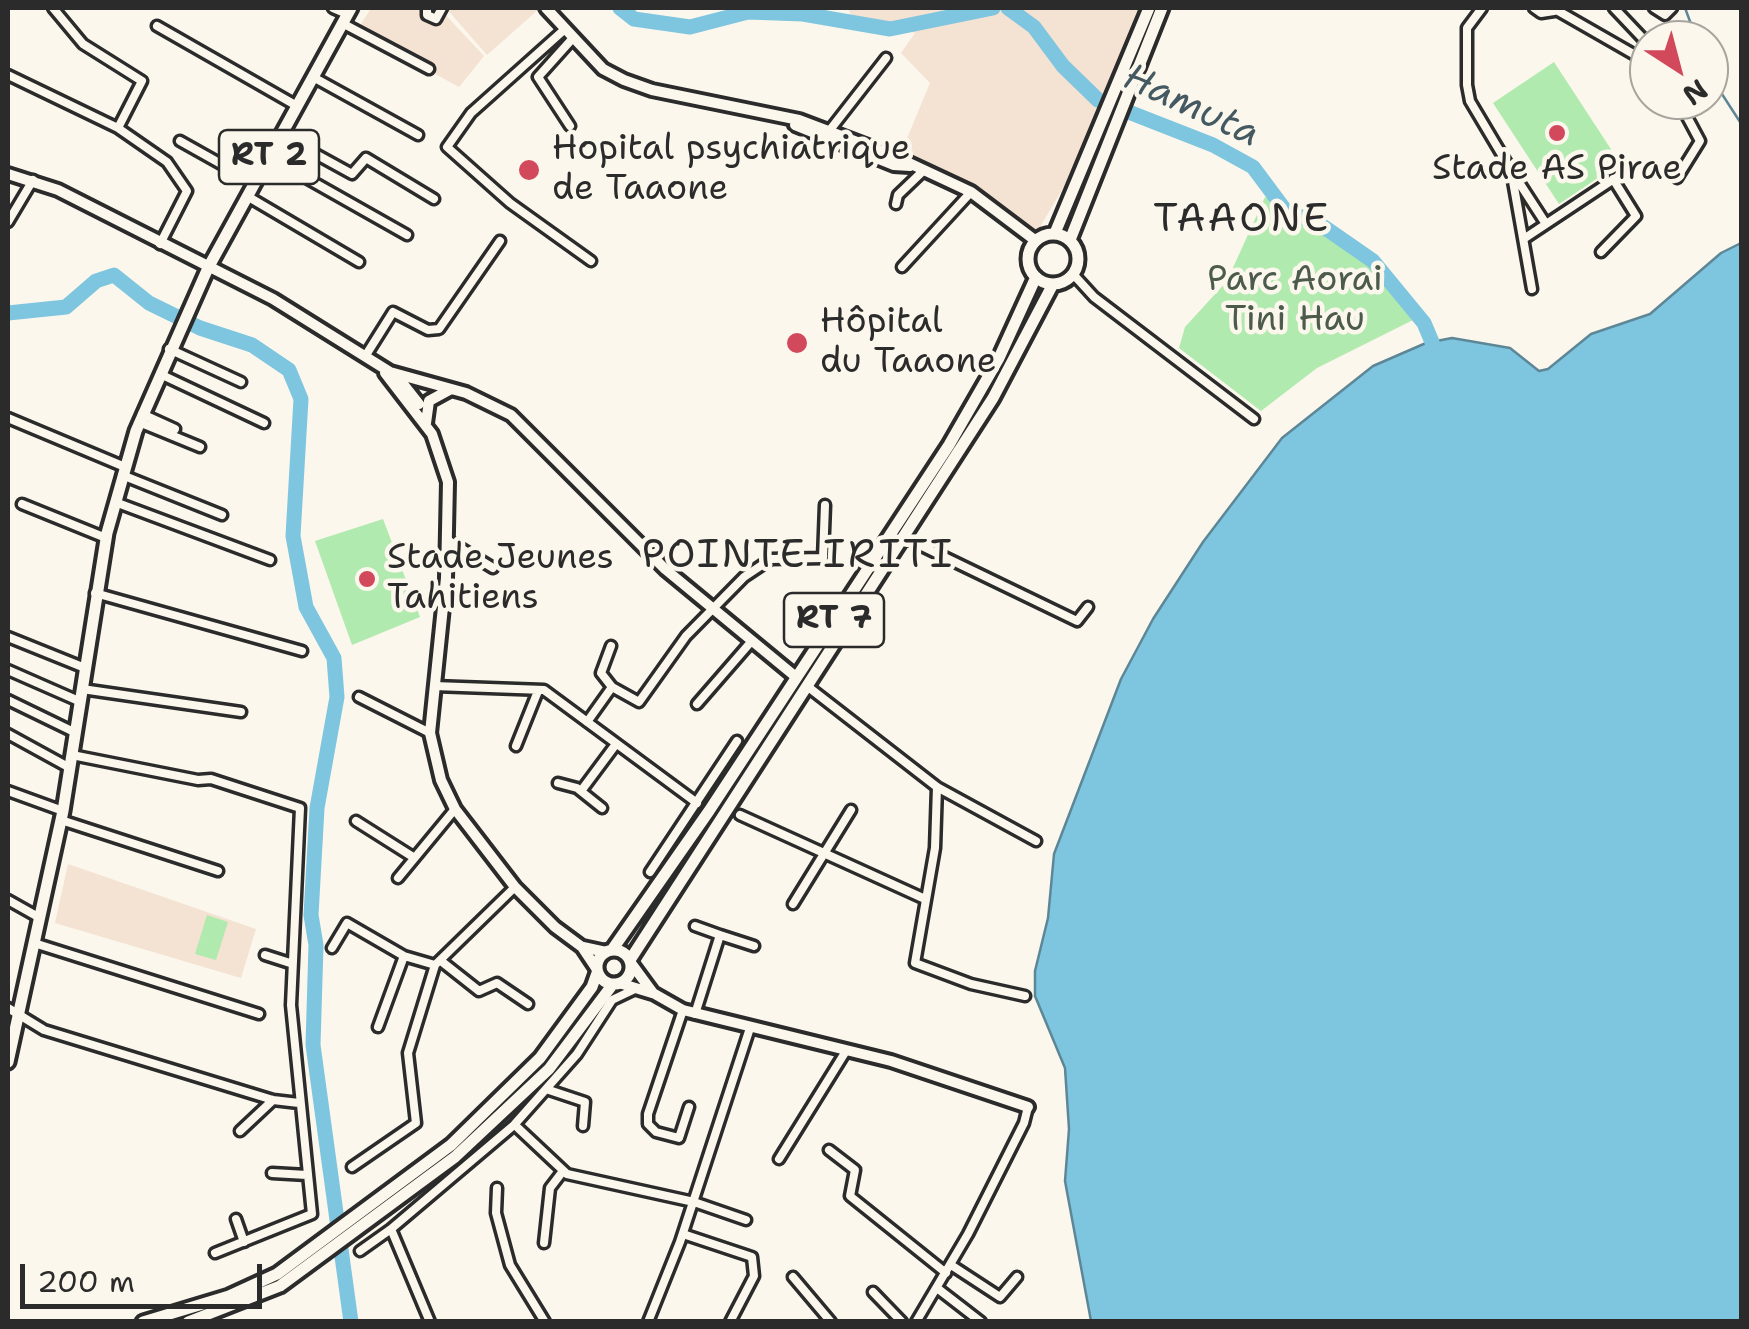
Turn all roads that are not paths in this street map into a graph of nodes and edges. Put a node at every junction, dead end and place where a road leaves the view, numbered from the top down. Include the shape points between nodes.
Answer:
1 (53, 8) edge
2 (333, 8) edge
3 (427, 8) edge
4 (442, 8) edge
5 (546, 8) edge
6 (1149, 8) edge
7 (1162, 8) edge
8 (1482, 8) edge
9 (1534, 8) edge
10 (1654, 8) edge
11 (1672, 8) edge
12 (1554, 9) edge
13 (347, 15) edge
14 (157, 26) dead end
15 (569, 33) junction
16 (1629, 52) edge
17 (886, 58) dead end
18 (429, 69) dead end
19 (8, 75) edge
20 (313, 77) junction
21 (1120, 94) junction
22 (297, 106) junction
23 (1112, 112) junction
24 (1689, 120) edge
25 (570, 126) dead end
26 (118, 128) junction
27 (826, 134) junction
28 (281, 135) junction
29 (418, 135) dead end
30 (180, 141) dead end
31 (269, 157) junction
32 (1510, 170) junction
33 (923, 171) junction
34 (8, 174) edge
35 (1678, 178) dead end
36 (33, 180) junction
37 (254, 183) junction
38 (971, 192) junction
39 (247, 196) junction
40 (434, 199) dead end
41 (896, 204) dead end
42 (8, 222) edge
43 (1546, 224) junction
44 (1054, 234) junction
45 (407, 235) dead end
46 (1525, 238) junction
47 (1070, 240) junction
48 (500, 241) dead end
49 (1036, 241) junction
50 (160, 244) junction
51 (1601, 252) dead end
52 (590, 261) dead end
53 (358, 262) dead end
54 (902, 267) dead end
55 (208, 268) junction
56 (1073, 274) junction
57 (1036, 277) junction
58 (1053, 284) junction
59 (1532, 289) dead end
60 (169, 349) junction
61 (366, 355) junction
62 (378, 364) junction
63 (158, 373) junction
64 (397, 376) junction
65 (241, 382) dead end
66 (450, 389) junction
67 (8, 418) edge
68 (141, 418) junction
69 (1254, 419) dead end
70 (264, 423) dead end
71 (426, 424) junction
72 (201, 444) dead end
73 (124, 471) junction
74 (115, 502) junction
75 (22, 504) dead end
76 (825, 504) dead end
77 (222, 516) dead end
78 (106, 538) junction
79 (904, 538) junction
80 (449, 541) junction
81 (270, 560) dead end
82 (492, 568) dead end
83 (95, 594) junction
84 (1088, 607) dead end
85 (710, 610) junction
86 (8, 637) edge
87 (750, 643) junction
88 (611, 646) dead end
89 (302, 650) dead end
90 (85, 668) junction
91 (8, 670) edge
92 (796, 678) junction
93 (434, 686) junction
94 (806, 686) junction
95 (612, 687) junction
96 (538, 691) junction
97 (81, 696) junction
98 (359, 696) dead end
99 (8, 700) edge
100 (697, 704) dead end
101 (241, 712) dead end
102 (587, 722) junction
103 (76, 733) junction
104 (8, 734) edge
105 (430, 734) junction
106 (737, 741) dead end
107 (616, 744) junction
108 (516, 746) dead end
109 (72, 761) junction
110 (558, 784) dead end
111 (937, 787) junction
112 (8, 790) edge
113 (582, 791) junction
114 (697, 803) junction
115 (455, 808) junction
116 (602, 808) dead end
117 (850, 810) dead end
118 (62, 815) junction
119 (740, 815) dead end
120 (356, 821) dead end
121 (1036, 841) dead end
122 (821, 854) junction
123 (413, 857) junction
124 (218, 871) dead end
125 (650, 872) dead end
126 (398, 878) dead end
127 (516, 888) junction
128 (925, 899) junction
129 (8, 900) edge
130 (793, 904) dead end
131 (40, 918) junction
132 (694, 926) dead end
133 (720, 935) junction
134 (34, 943) junction
135 (754, 946) dead end
136 (582, 947) junction
137 (332, 948) dead end
138 (609, 951) junction
139 (265, 956) dead end
140 (404, 956) junction
141 (630, 962) junction
142 (290, 963) junction
143 (438, 963) junction
144 (597, 970) junction
145 (616, 984) junction
146 (636, 988) junction
147 (653, 993) junction
148 (1025, 996) dead end
149 (528, 1004) dead end
150 (13, 1009) edge
151 (689, 1012) junction
152 (259, 1014) dead end
153 (378, 1027) dead end
154 (750, 1028) junction
155 (846, 1051) junction
156 (8, 1062) edge
157 (546, 1089) junction
158 (273, 1100) junction
159 (299, 1102) junction
160 (689, 1107) dead end
161 (1028, 1107) joint
162 (583, 1126) dead end
163 (518, 1128) dead end
164 (240, 1131) dead end
165 (829, 1150) dead end
166 (779, 1160) dead end
167 (352, 1167) dead end
168 (563, 1170) junction
169 (272, 1173) dead end
170 (307, 1176) junction
171 (496, 1188) dead end
172 (694, 1202) junction
173 (236, 1220) dead end
174 (746, 1220) dead end
175 (354, 1227) junction
176 (391, 1229) junction
177 (683, 1234) junction
178 (244, 1242) junction
179 (544, 1243) dead end
180 (326, 1248) junction
181 (360, 1250) dead end
182 (214, 1253) dead end
183 (948, 1269) junction
184 (794, 1277) dead end
185 (1017, 1277) dead end
186 (937, 1288) junction
187 (872, 1292) dead end
188 (143, 1322) edge
189 (188, 1322) edge
190 (430, 1322) edge
191 (545, 1322) edge
192 (648, 1322) edge
193 (730, 1322) edge
194 (831, 1322) edge
195 (902, 1322) edge
196 (916, 1322) edge
197 (981, 1322) edge

1 - 26 street via 83,44 142,81
2 - 13 street
3 - 4 street via 436,19
5 - 15 main road
6 - 21 main road
7 - 21 main road
8 - 32 street via 1466,36 1467,85
9 - 12 street
10 - 11 street via 1665,15
12 - 16 street
13 - 18 street
13 - 20 main road, RT 2
14 - 22 street
15 - 25 street via 538,77
15 - 27 main road via 603,69 624,80
15 - 52 street via 471,114 446,147
17 - 27 street
19 - 26 street
20 - 22 main road, RT 2
20 - 29 street
21 - 23 main road
22 - 28 main road, RT 2
23 - 44 main road
23 - 47 main road
24 - 35 street via 1700,141
26 - 50 street via 167,162 187,190
27 - 33 main road
28 - 31 main road, RT 2
28 - 40 street via 352,174 366,158
30 - 37 street
31 - 37 main road, RT 2
31 - 45 street
32 - 43 street
32 - 46 street
33 - 38 main road
33 - 41 street
34 - 36 main road
36 - 42 street
36 - 50 main road
37 - 39 main road, RT 2
38 - 49 main road
38 - 54 street
39 - 53 street
39 - 55 main road, RT 2
43 - 46 street
43 - 51 street via 1615,178 1636,216
44 - 47 main road
44 - 49 main road
46 - 59 street
47 - 56 main road via 1078,255
48 - 61 street via 440,329 428,330 393,312
49 - 57 main road, RT 7 via 1028,256
50 - 55 main road
55 - 60 main road, RT 2
55 - 61 main road
56 - 58 main road
56 - 69 street
57 - 58 main road
57 - 92 main road, RT 7 via 963,423
58 - 79 main road, RT 7 via 993,398
60 - 63 main road, RT 2
60 - 65 street
61 - 62 main road
62 - 64 main road
62 - 71 main road
63 - 68 main road, RT 2
63 - 70 street
64 - 66 main road
64 - 71 main road
66 - 71 main road via 429,401
66 - 85 main road via 488,401 521,423
67 - 73 street
68 - 72 street
68 - 73 main road, RT 2
71 - 80 main road via 448,482
73 - 74 main road, RT 2
73 - 77 street
74 - 78 main road, RT 2
74 - 81 street
75 - 78 street
76 - 85 street via 823,558 771,558
78 - 83 main road, RT 2
79 - 84 street via 1077,622
79 - 94 main road, RT 7
80 - 82 street
80 - 93 main road
83 - 89 street
83 - 90 main road, RT 2
85 - 87 main road
85 - 95 street via 639,702
86 - 90 street
87 - 92 main road
87 - 100 street
88 - 95 street via 601,673
90 - 97 main road, RT 2
91 - 97 street
92 - 138 main road, RT 7
93 - 96 street
93 - 105 main road
94 - 111 street
94 - 141 main road, RT 7
95 - 102 street
96 - 102 street
96 - 108 street
97 - 101 street
97 - 103 main road, RT 2
98 - 105 street
99 - 103 street
102 - 107 street
103 - 109 main road, RT 2
104 - 109 street
105 - 115 main road
106 - 114 street
107 - 113 street
107 - 114 street
109 - 118 main road, RT 2
109 - 142 street via 212,779 300,808
110 - 113 street
111 - 121 street
111 - 128 street
112 - 118 street
113 - 116 street
114 - 125 street
115 - 123 street
115 - 127 main road
117 - 122 street
118 - 124 street
118 - 131 main road, RT 2
119 - 122 street
120 - 123 street
122 - 128 street
122 - 130 street
123 - 126 street
127 - 136 main road
127 - 143 street
128 - 148 street via 914,963
129 - 131 street
131 - 134 main road, RT 2
132 - 133 street
133 - 135 street
133 - 151 street
134 - 150 main road, RT 2
134 - 152 street
136 - 138 main road
136 - 144 main road
137 - 140 street via 347,923
138 - 141 main road via 624,953
138 - 144 main road, RT 7
139 - 142 street
140 - 143 street
140 - 153 street
141 - 145 main road, RT 7 via 629,976
141 - 147 main road
142 - 159 street
143 - 149 street via 480,991 497,982
143 - 167 street via 408,1054 417,1120
144 - 145 main road
144 - 175 main road, RT 7 via 560,1034 509,1092
145 - 146 main road
145 - 175 main road, RT 7 via 504,1115
146 - 147 main road
146 - 157 street via 612,1000
147 - 151 main road
150 - 156 main road, RT 2
150 - 158 street via 44,1030
151 - 154 main road
151 - 160 street via 648,1124 679,1138
154 - 155 main road
154 - 172 street
155 - 161 main road
155 - 166 street
157 - 162 street via 585,1102
157 - 176 street
158 - 159 street
158 - 164 street
159 - 170 street
161 - 183 street
163 - 168 street
165 - 183 street via 855,1171 850,1196
168 - 172 street
168 - 179 street via 550,1188
169 - 170 street
170 - 178 street via 310,1216
171 - 191 street via 512,1272
172 - 174 street
172 - 177 street
173 - 178 street
175 - 180 main road, RT 7
176 - 181 street
176 - 190 street
177 - 192 street
177 - 193 street via 752,1257 754,1276
178 - 182 street
180 - 188 main road, RT 7 via 240,1291
180 - 189 main road, RT 7 via 280,1286
183 - 185 street via 1000,1297
183 - 186 street
184 - 194 street
186 - 196 street
186 - 197 street
187 - 195 street

